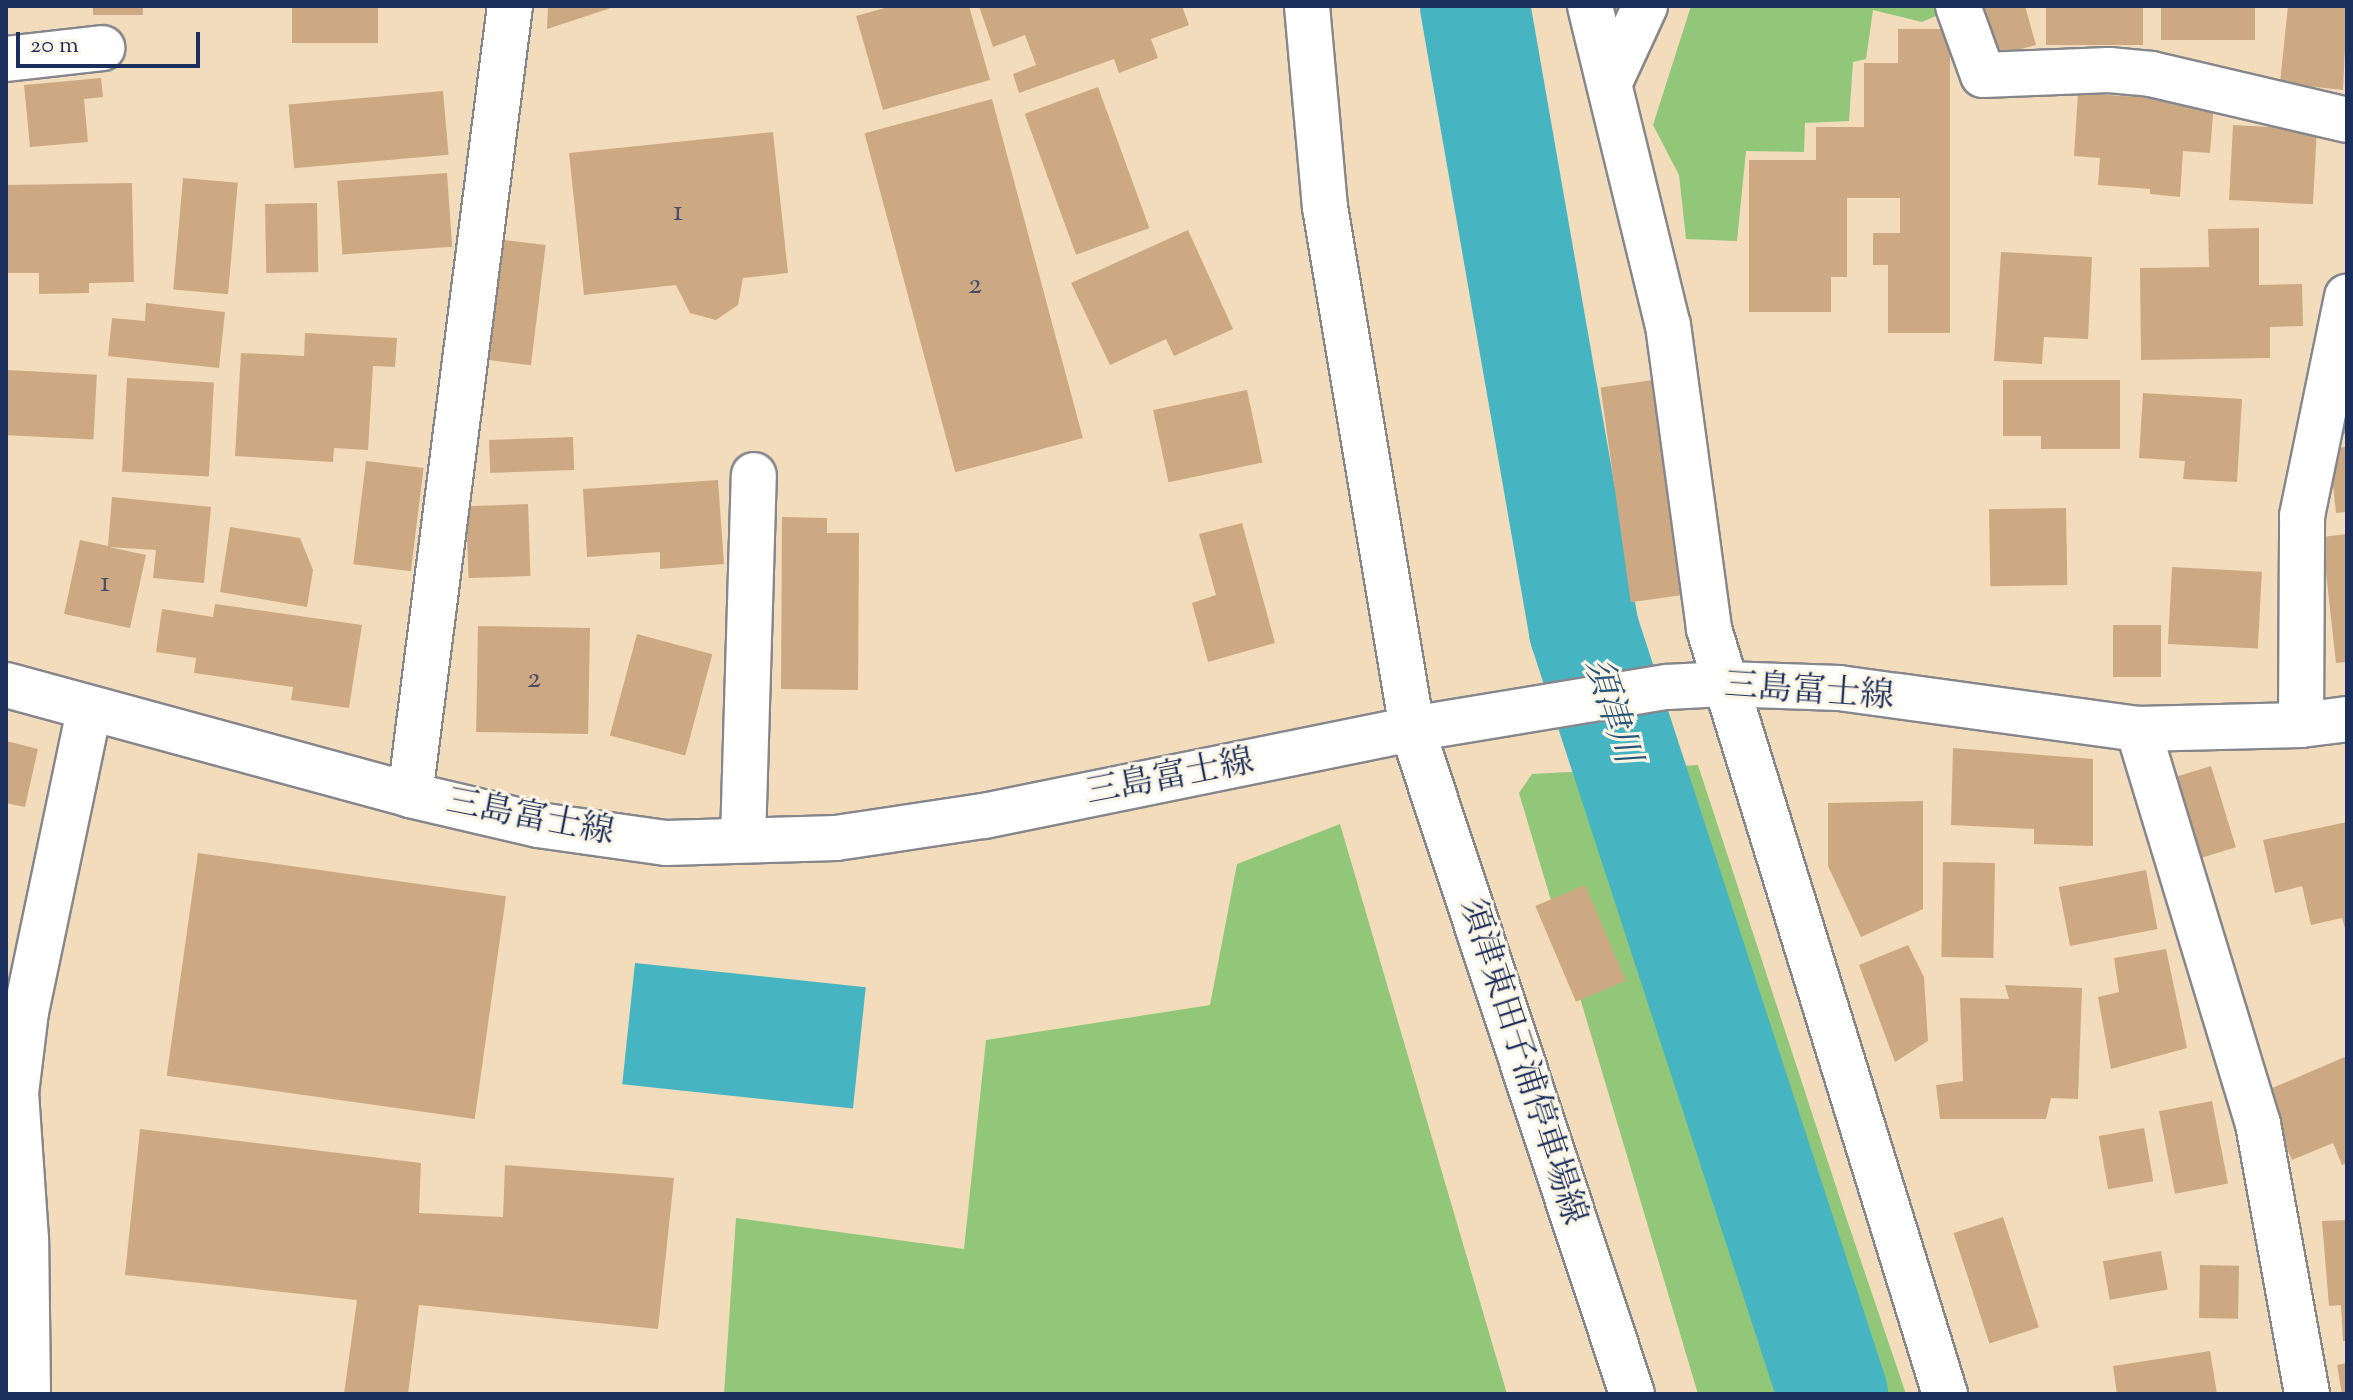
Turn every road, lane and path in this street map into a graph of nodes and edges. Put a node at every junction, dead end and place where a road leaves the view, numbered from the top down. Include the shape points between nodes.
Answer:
1 (510, 6) edge
2 (1307, 6) edge
3 (1590, 6) edge
4 (1645, 6) edge
5 (1958, 6) edge
6 (102, 48) dead end
7 (6, 59) edge
8 (1610, 82) junction
9 (2347, 120) edge
10 (2347, 297) edge
11 (754, 475) dead end
12 (1724, 684) junction
13 (6, 685) edge
14 (89, 710) junction
15 (2347, 719) edge
16 (2301, 725) junction
17 (1412, 729) junction
18 (2138, 729) junction
19 (410, 795) junction
20 (743, 840) junction
21 (28, 1394) edge
22 (1632, 1394) edge
23 (1945, 1394) edge
24 (2307, 1394) edge

1 - 19 street
2 - 17 street, 須津東田子浦停車場線 via 1325,207
3 - 8 street
4 - 8 street
5 - 9 street via 1983,75 2109,70 2151,74
6 - 7 street
8 - 12 street via 1668,325 1709,629
10 - 16 street via 2302,516
11 - 20 street
12 - 17 street, 三島富士線 via 1667,687
12 - 18 street, 三島富士線 via 1839,688
12 - 23 street
13 - 14 street, 三島富士線
14 - 19 street, 三島富士線
14 - 21 street via 26,1012 16,1093 26,1239
15 - 16 street, 三島富士線
16 - 18 street, 三島富士線
17 - 20 street, 三島富士線 via 984,816 836,838
17 - 22 street, 須津東田子浦停車場線
18 - 24 street via 2258,1124
19 - 20 street, 三島富士線 via 538,825 666,843

